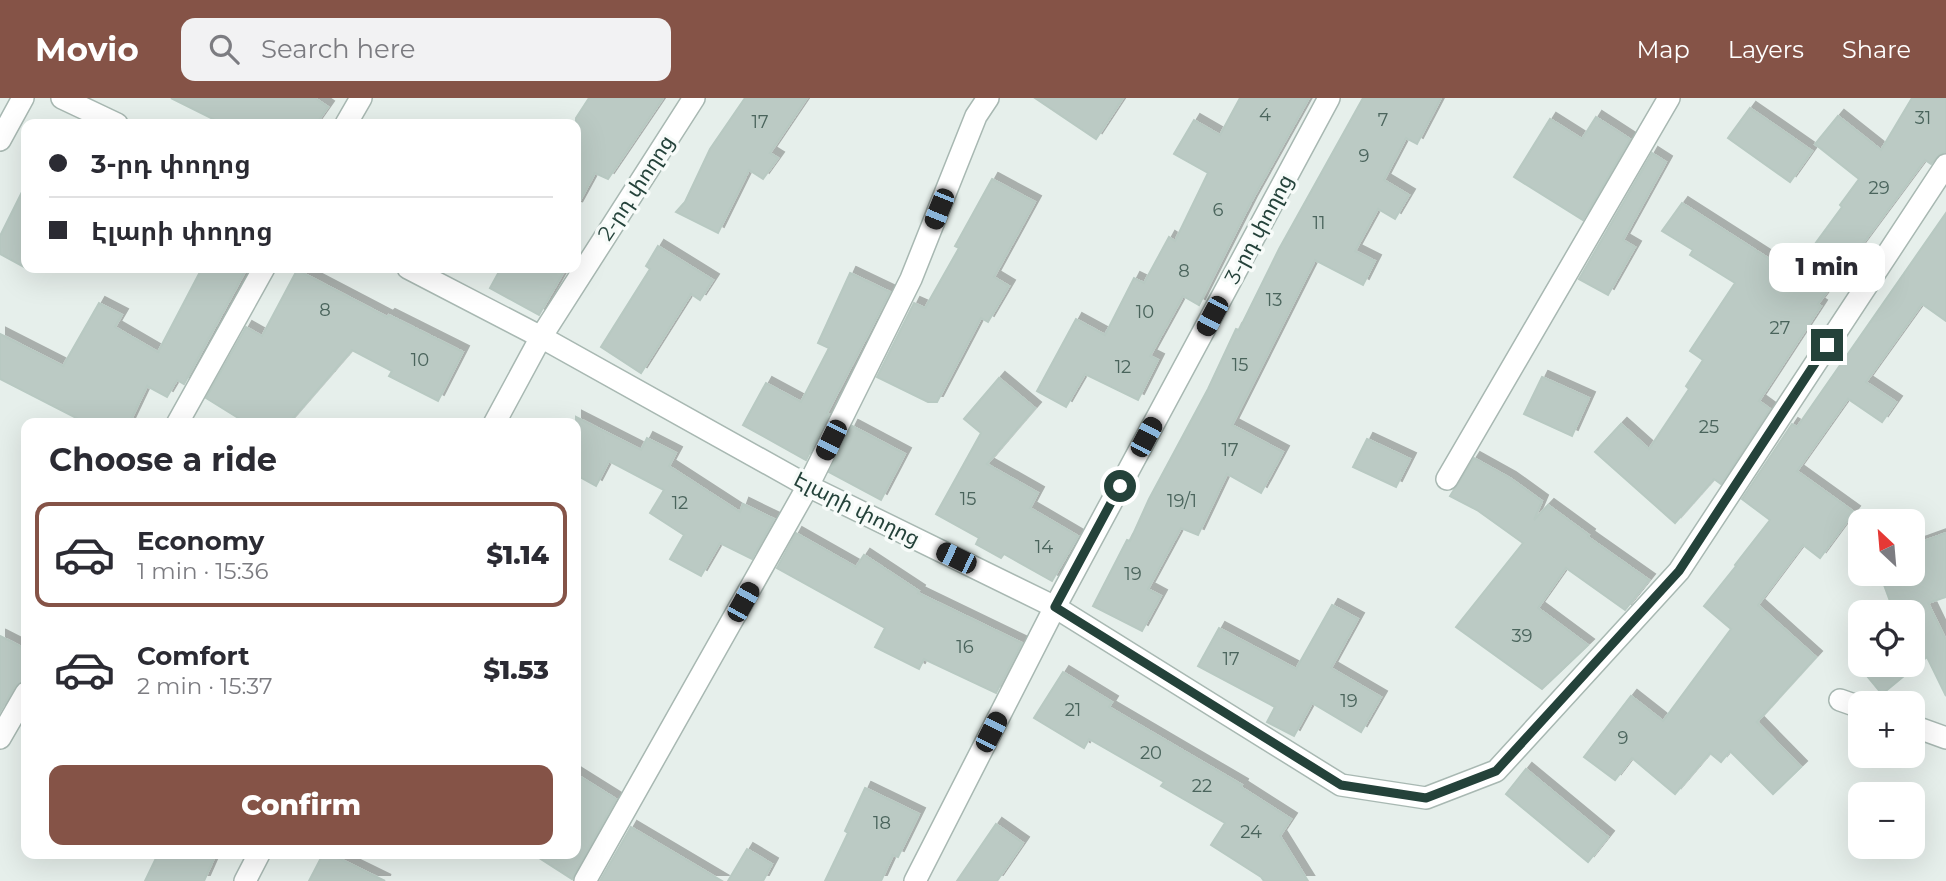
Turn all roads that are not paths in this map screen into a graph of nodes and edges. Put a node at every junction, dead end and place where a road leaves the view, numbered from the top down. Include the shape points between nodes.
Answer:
1 (23, 98) edge
2 (62, 98) edge
3 (361, 98) edge
4 (694, 98) edge
5 (988, 98) edge
6 (1329, 98) edge
7 (1669, 98) edge
8 (106, 119) edge
9 (349, 119) edge
10 (0, 141) edge
11 (1946, 165) edge
12 (261, 273) edge
13 (418, 273) edge
14 (541, 337) junction
15 (180, 418) edge
16 (497, 418) edge
17 (1447, 479) dead end
18 (808, 486) junction
19 (1055, 607) junction
20 (21, 702) edge
21 (1925, 730) edge
22 (0, 738) edge
23 (1946, 738) edge
24 (257, 859) edge
25 (245, 881) edge
26 (586, 881) edge
27 (915, 881) edge

1 - 10 street
2 - 8 street
3 - 9 street
4 - 14 street, 2-րդ փողոց
5 - 18 street via 976,116 911,279
6 - 19 street, 3-րդ փողոց
7 - 17 street
11 - 19 street, Էլարի փողոց via 1679,571 1496,771 1426,798 1341,785
12 - 15 street
13 - 14 street, Էլարի փողոց
14 - 16 street, 2-րդ փողոց
14 - 18 street, Էլարի փողոց
18 - 19 street, Էլարի փողոց
18 - 26 street
19 - 27 street, 3-րդ փողոց
20 - 22 street
21 - 23 street
24 - 25 street

